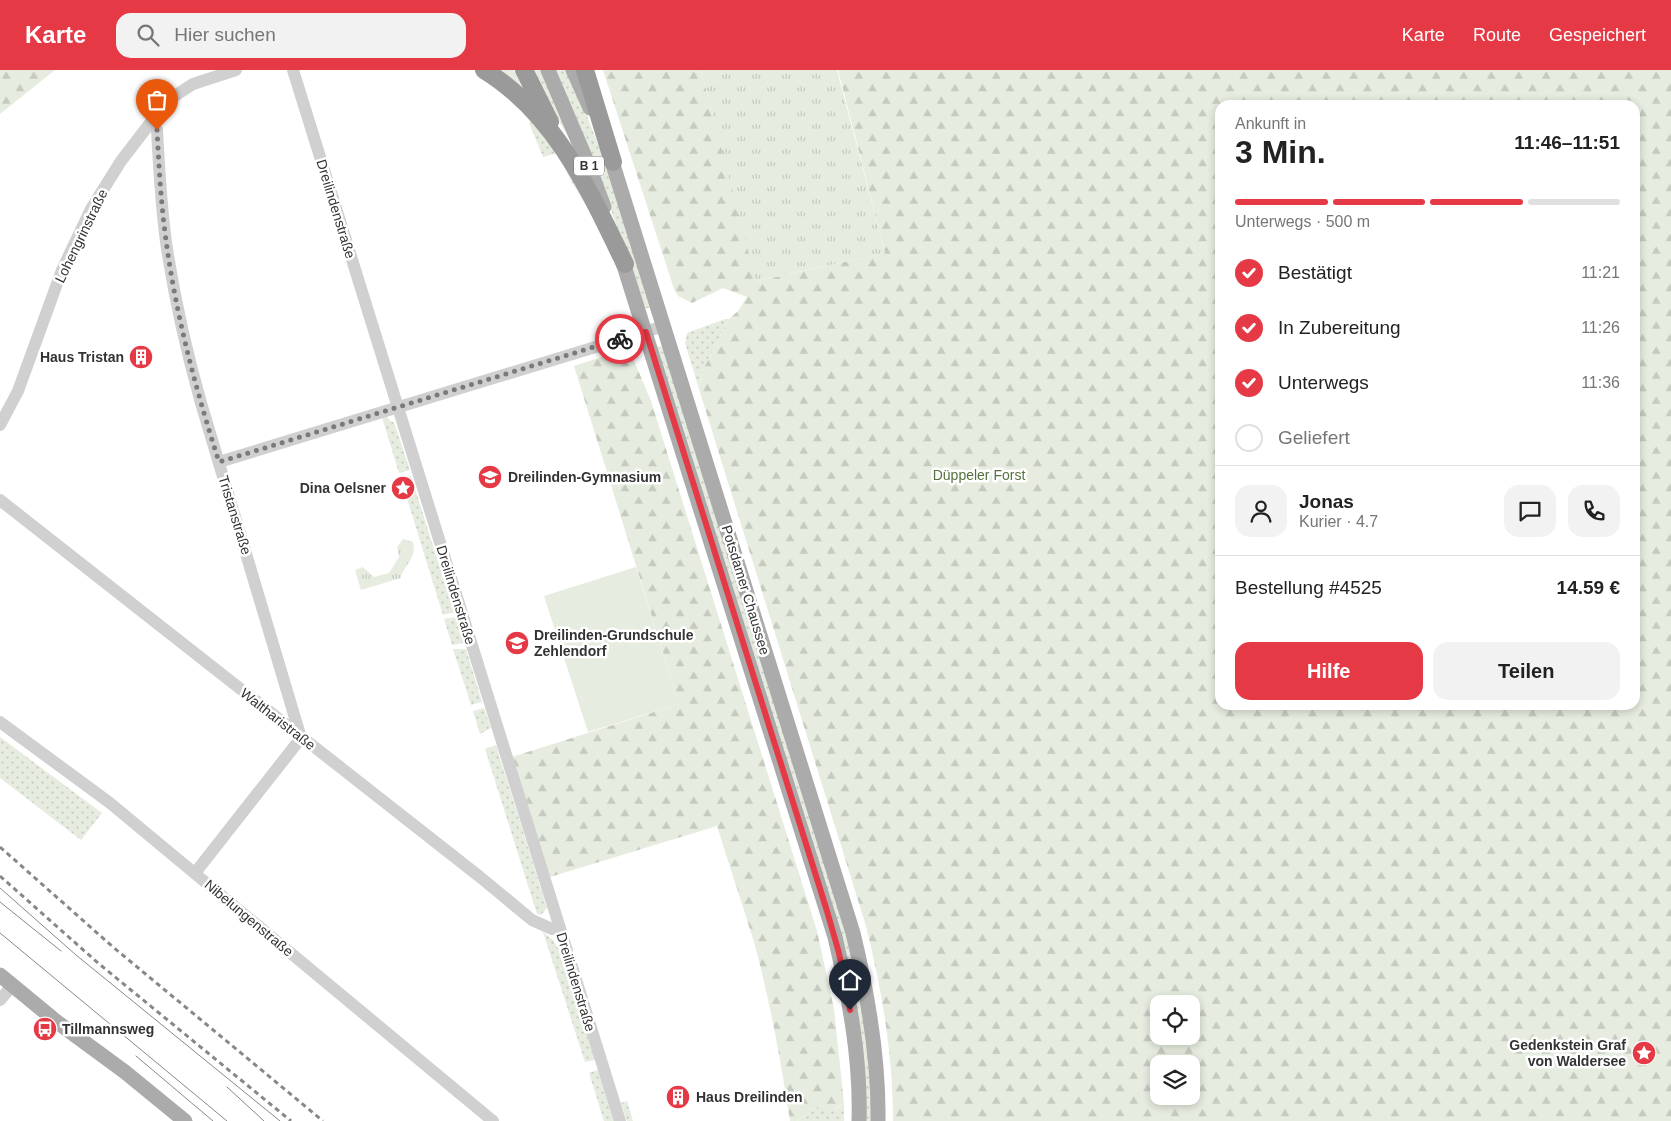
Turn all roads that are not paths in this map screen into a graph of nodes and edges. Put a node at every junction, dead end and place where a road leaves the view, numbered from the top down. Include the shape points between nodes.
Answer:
1 (236, 70) edge
2 (293, 70) edge
3 (484, 70) edge
4 (524, 70) edge
5 (548, 70) edge
6 (573, 70) edge
7 (585, 70) edge
8 (151, 122) junction
9 (561, 145) junction
10 (613, 162) junction
11 (625, 264) junction
12 (664, 326) junction
13 (646, 332) junction
14 (398, 408) junction
15 (0, 424) edge
16 (219, 462) junction
17 (0, 500) edge
18 (0, 722) edge
19 (302, 738) junction
20 (195, 873) junction
21 (559, 928) junction
22 (0, 975) edge
23 (12, 986) junction
24 (0, 1000) edge
25 (185, 1121) edge
26 (493, 1121) edge
27 (620, 1121) edge
28 (859, 1121) edge
29 (878, 1121) edge

1 - 8 street, Lohengrinstraße via 193,84 173,97
2 - 14 street, Dreilindenstraße
3 - 9 highway via 515,93
4 - 9 highway
5 - 11 main road, Potsdamer Chaussee / B 1 via 588,164
6 - 10 main road, Potsdamer Chaussee / B 1
7 - 10 highway
8 - 15 street, Lohengrinstraße via 121,161 91,209 62,270 18,391
8 - 16 street, Tristanstraße via 157,130 162,209 176,301 196,386
9 - 11 highway via 578,170
10 - 12 main road, Potsdamer Chaussee / B 1
11 - 13 main road, Potsdamer Chaussee / B 1
12 - 13 street
12 - 29 main road, Potsdamer Chaussee / B 1 via 853,933 870,1017
13 - 14 street
13 - 28 main road, Potsdamer Chaussee / B 1 via 835,936 855,1043
14 - 16 street
14 - 21 street, Dreilindenstraße
16 - 19 street, Tristanstraße
17 - 19 street, Waltharistraße
18 - 20 street, Nibelungenstraße via 110,803
19 - 20 street
19 - 21 street, Waltharistraße via 532,920 552,929
20 - 26 street, Nibelungenstraße
21 - 27 street, Dreilindenstraße
22 - 23 main road
23 - 24 street
23 - 25 main road

